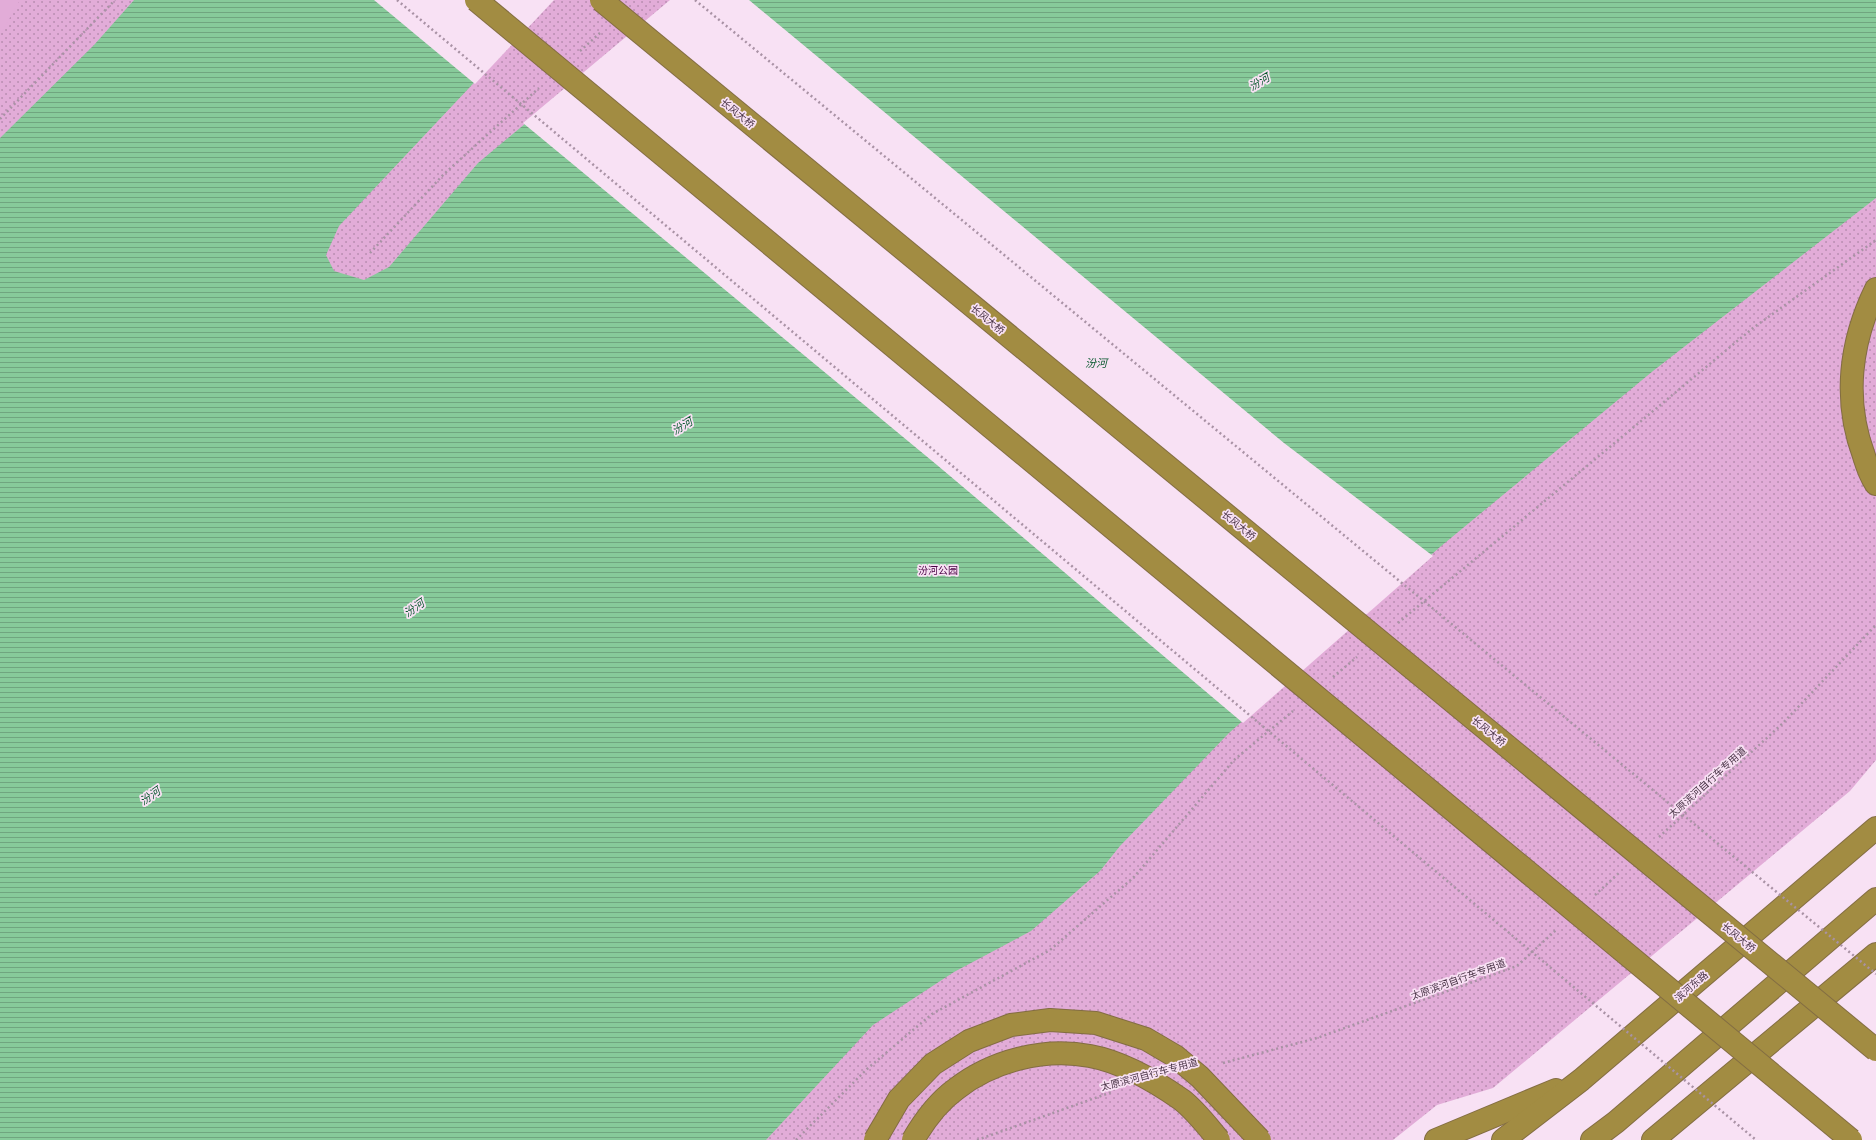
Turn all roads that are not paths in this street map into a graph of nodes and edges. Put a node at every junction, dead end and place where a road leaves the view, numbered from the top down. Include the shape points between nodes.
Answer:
1 (476, 0) edge
2 (601, 0) edge
3 (1876, 289) edge
4 (1876, 484) edge
5 (1876, 828) edge
6 (1876, 899) edge
7 (1876, 954) edge
8 (1876, 1050) edge
9 (1581, 1080) junction
10 (875, 1140) edge
11 (913, 1140) edge
12 (1219, 1140) edge
13 (1260, 1140) edge
14 (1436, 1140) edge
15 (1503, 1140) edge
16 (1592, 1140) edge
17 (1653, 1140) edge
18 (1851, 1140) edge

1 - 18 highway, bridge
2 - 8 highway, 长风大桥, bridge
3 - 4 highway via 1857,335 1852,367 1852,404 1858,440
5 - 9 highway, 滨河东路
6 - 16 highway
7 - 17 highway
9 - 14 highway
9 - 15 highway, 滨河东路
10 - 13 highway, bridge via 899,1099 934,1064 969,1041 1011,1026 1050,1020 1096,1023 1146,1039 1175,1056 1200,1077
11 - 12 highway, bridge via 926,1120 955,1090 984,1071 1019,1058 1052,1053 1090,1056 1133,1070 1183,1101

